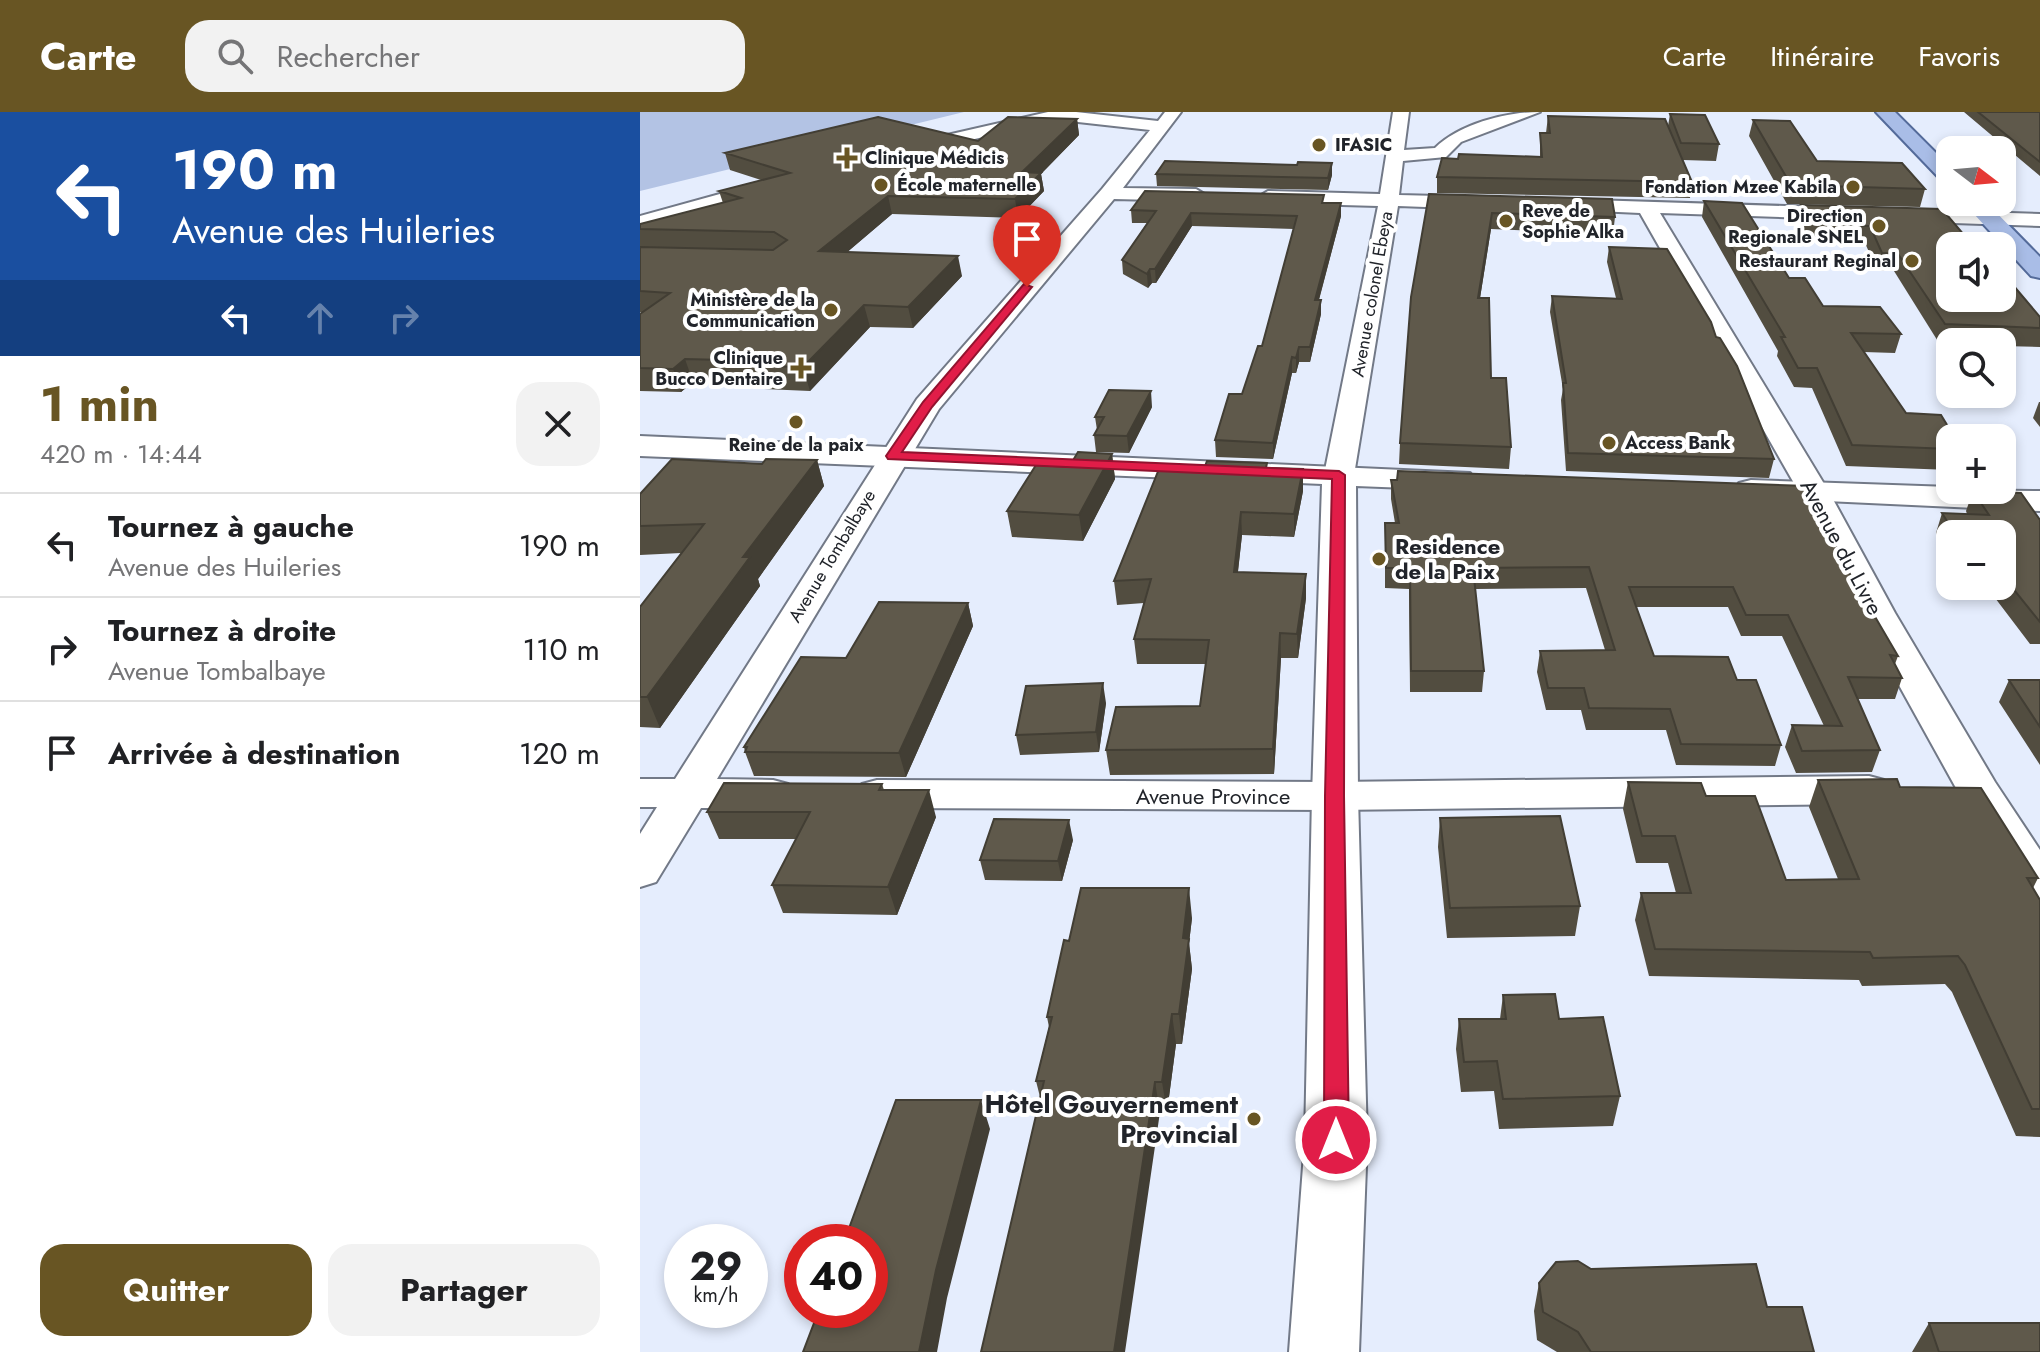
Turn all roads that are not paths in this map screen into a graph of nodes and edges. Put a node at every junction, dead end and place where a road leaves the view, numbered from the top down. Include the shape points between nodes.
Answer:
1 (1401, 112) edge
2 (1532, 112) edge
3 (1885, 112) edge
4 (1166, 119) edge
5 (940, 142) edge
6 (1395, 156) junction
7 (1936, 164) edge
8 (1109, 193) junction
9 (738, 195) edge
10 (1218, 196) edge
11 (1249, 197) edge
12 (1389, 201) junction
13 (1495, 203) edge
14 (1540, 205) edge
15 (2016, 205) edge
16 (1646, 207) junction
17 (1936, 209) edge
18 (1988, 216) edge
19 (2008, 216) edge
20 (640, 222) edge
21 (2036, 223) edge
22 (2040, 271) edge
23 (640, 446) edge
24 (893, 456) junction
25 (1339, 475) junction
26 (1489, 481) edge
27 (1723, 490) edge
28 (1814, 492) junction
29 (2040, 501) edge
30 (1977, 788) junction
31 (640, 793) edge
32 (687, 794) junction
33 (1335, 796) junction
34 (640, 871) edge
35 (2040, 886) edge
36 (1324, 1352) edge

1 - 6 street, Avenue colonel Ebeya
2 - 6 street via 1455,138 1440,153
3 - 7 main road
4 - 5 street via 1048,117
4 - 8 street, Avenue Tombalbaye
6 - 12 street, Avenue colonel Ebeya
8 - 10 street
8 - 24 street, Avenue Tombalbaye via 927,405
9 - 20 street
11 - 12 street
12 - 13 street
12 - 25 street, Avenue colonel Ebeya
14 - 16 street
15 - 21 main road
16 - 17 street
16 - 28 street, Avenue du Livre
18 - 22 main road
19 - 21 street
23 - 24 main road
24 - 25 main road
24 - 32 street, Avenue Tombalbaye
25 - 26 main road
25 - 33 main road
27 - 28 main road
28 - 29 main road
28 - 30 street, Avenue du Livre
30 - 33 street, Avenue Province
30 - 35 street, Avenue du Livre
31 - 32 street, Avenue Province
32 - 33 street, Avenue Province
32 - 34 street, Avenue Tombalbaye
33 - 36 main road via 1336,1140

